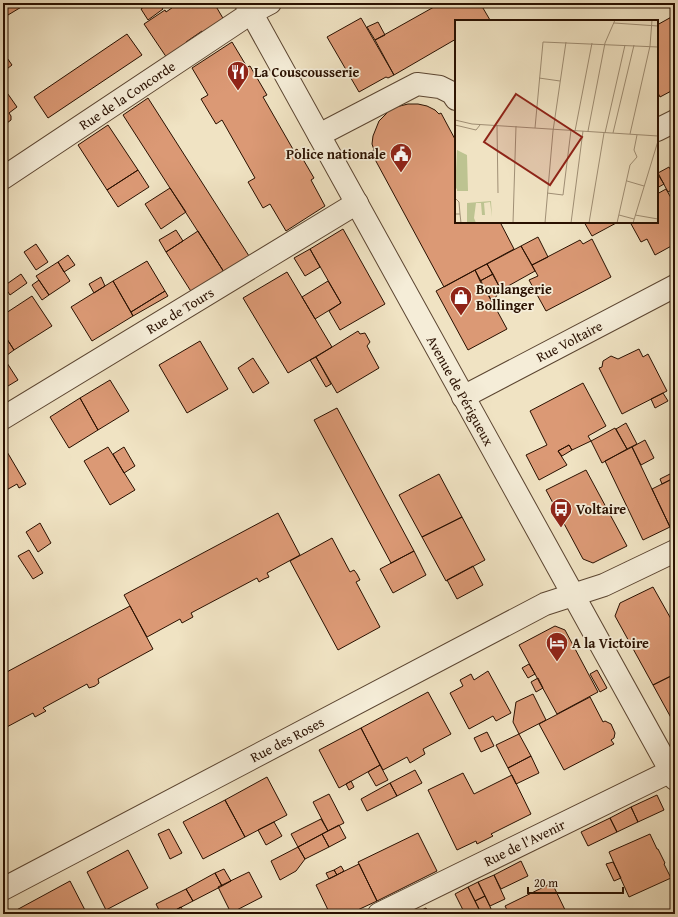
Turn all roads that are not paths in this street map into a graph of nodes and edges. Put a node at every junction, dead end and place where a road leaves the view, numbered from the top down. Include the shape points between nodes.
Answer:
1 (256, 6) edge
2 (455, 98) edge
3 (675, 121) edge
4 (658, 130) edge
5 (319, 135) junction
6 (3, 178) edge
7 (357, 203) junction
8 (675, 286) edge
9 (464, 397) junction
10 (3, 418) edge
11 (675, 551) edge
12 (574, 595) junction
13 (673, 775) edge
14 (3, 889) edge
15 (379, 914) edge

1 - 5 street, Avenue de Périgueux
1 - 6 street, Rue de la Concorde
2 - 5 street via 440,87 417,84
3 - 4 street
5 - 7 street, Avenue de Périgueux
7 - 9 street, Avenue de Périgueux
7 - 10 street, Rue de Tours
8 - 9 street, Rue Voltaire
9 - 12 street, Avenue de Périgueux
11 - 12 street, Rue des Roses via 604,585
12 - 13 street, Avenue de Périgueux
12 - 14 street, Rue des Roses via 546,604
13 - 15 street, Rue de l'Avenir

